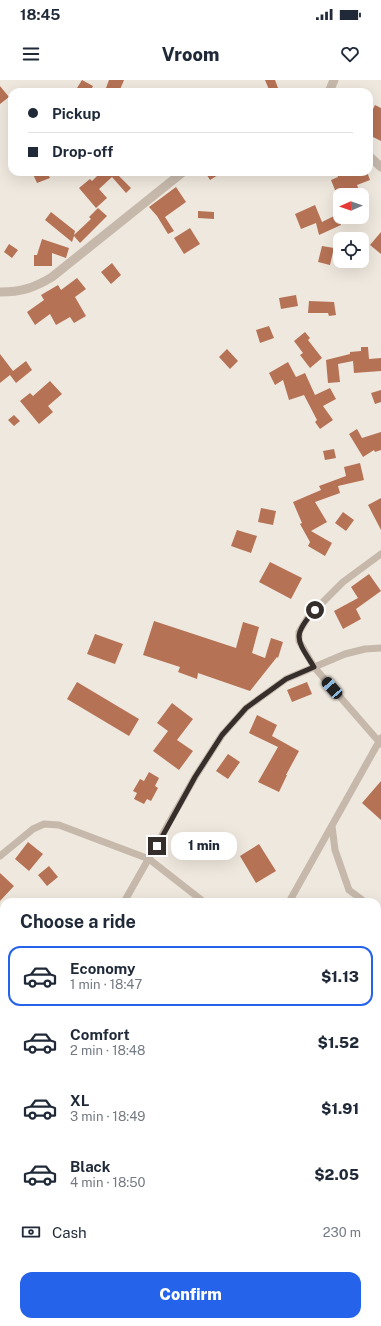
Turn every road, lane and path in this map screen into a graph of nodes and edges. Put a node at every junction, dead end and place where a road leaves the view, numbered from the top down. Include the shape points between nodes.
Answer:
1 (373, 160) edge
2 (381, 167) edge
3 (177, 176) edge
4 (0, 292) edge
5 (381, 554) edge
6 (381, 648) edge
7 (314, 667) junction
8 (380, 741) edge
9 (332, 826) junction
10 (0, 856) edge
11 (149, 859) junction
12 (126, 898) edge
13 (199, 898) edge
14 (291, 898) edge
15 (360, 898) edge

1 - 2 street
3 - 4 street via 52,278 16,292
5 - 7 street via 343,582 308,617 299,632 299,641
6 - 7 street via 345,654
7 - 8 street
7 - 11 street via 286,679 246,708 222,735
8 - 9 street
9 - 14 street
9 - 15 street via 335,850 349,890
10 - 11 street via 33,829 44,824 59,825
11 - 12 street
11 - 13 street

